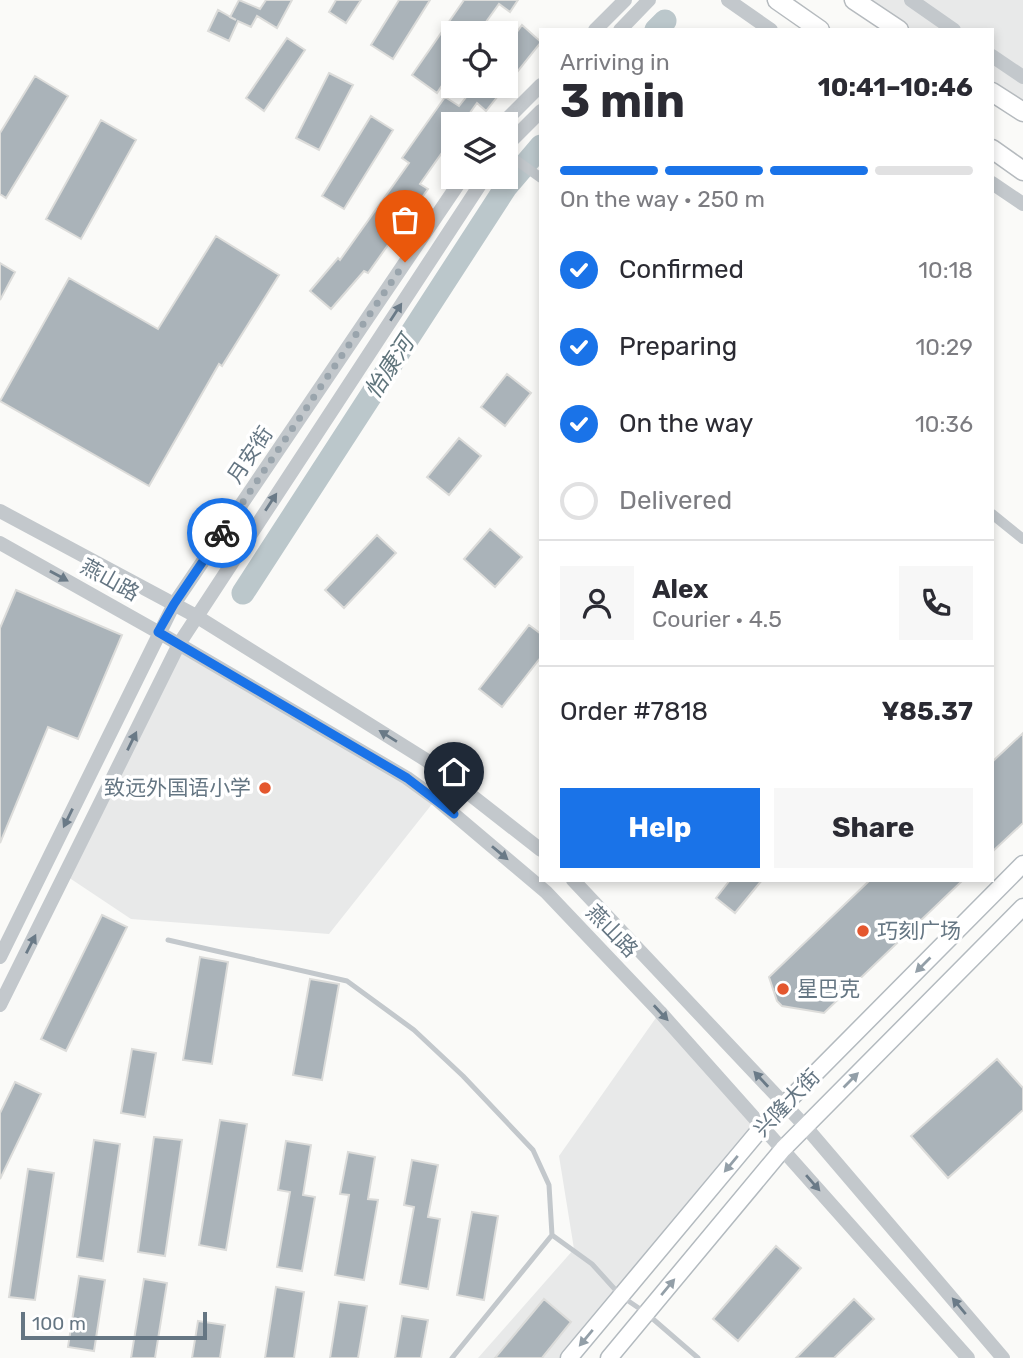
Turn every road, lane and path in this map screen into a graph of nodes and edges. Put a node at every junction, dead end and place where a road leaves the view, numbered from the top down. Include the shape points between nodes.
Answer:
1 (625, 0) edge
2 (649, 0) edge
3 (728, 0) edge
4 (777, 0) edge
5 (854, 0) edge
6 (911, 0) edge
7 (597, 28) edge
8 (622, 28) edge
9 (768, 28) edge
10 (817, 28) edge
11 (896, 28) edge
12 (951, 28) edge
13 (994, 57) edge
14 (1023, 76) edge
15 (539, 87) edge
16 (994, 93) edge
17 (514, 112) edge
18 (1023, 112) edge
19 (539, 113) edge
20 (518, 134) edge
21 (994, 150) edge
22 (518, 162) edge
23 (1023, 170) edge
24 (539, 177) edge
25 (994, 184) edge
26 (455, 189) edge
27 (477, 189) edge
28 (1023, 204) edge
29 (0, 511) edge
30 (994, 516) edge
31 (1023, 539) edge
32 (0, 542) edge
33 (174, 604) junction
34 (196, 616) junction
35 (158, 632) junction
36 (179, 644) junction
37 (539, 848) edge
38 (1023, 864) edge
39 (575, 882) edge
40 (1023, 907) edge
41 (168, 940) dead end
42 (0, 957) edge
43 (0, 1005) edge
44 (785, 1104) junction
45 (763, 1126) junction
46 (805, 1126) junction
47 (783, 1149) junction
48 (552, 1235) junction
49 (621, 1296) junction
50 (646, 1313) junction
51 (452, 1358) edge
52 (569, 1358) edge
53 (609, 1358) edge
54 (698, 1358) edge
55 (968, 1358) edge
56 (1003, 1358) edge

1 - 7 street
2 - 8 street
3 - 9 street
4 - 10 main road
5 - 11 main road
6 - 12 street
13 - 14 street
15 - 17 street
16 - 18 main road
19 - 20 street
21 - 23 main road
22 - 24 street
25 - 28 street
26 - 33 street, 月安街
34 -> 27 street
29 - 33 street, 燕山路
30 - 31 street
32 -> 35 street, 燕山路
33 - 34 street, 燕山路
33 - 35 street, 月安街
34 - 36 street
37 -> 34 street, 燕山路 via 426,760
35 - 36 street, 燕山路
35 -> 42 street, 月安街
43 -> 36 street
36 -> 45 street, 燕山路 via 436,799 546,892
38 -> 44 main road, 兴隆大街
44 -> 39 street, 燕山路
46 -> 40 main road, 兴隆大街
41 - 48 lane via 347,981 414,1030 533,1150 549,1185
44 - 45 main road, 兴隆大街
44 - 46 street, 燕山路
45 - 47 street, 燕山路
45 -> 49 main road, 兴隆大街
46 - 47 main road, 兴隆大街
56 -> 46 street, 燕山路
50 -> 47 main road, 兴隆大街
47 -> 55 street, 燕山路
48 - 49 lane via 592,1264
48 - 51 lane
49 - 50 lane
49 -> 52 main road, 兴隆大街
50 - 53 main road, 兴隆大街
50 - 54 lane

